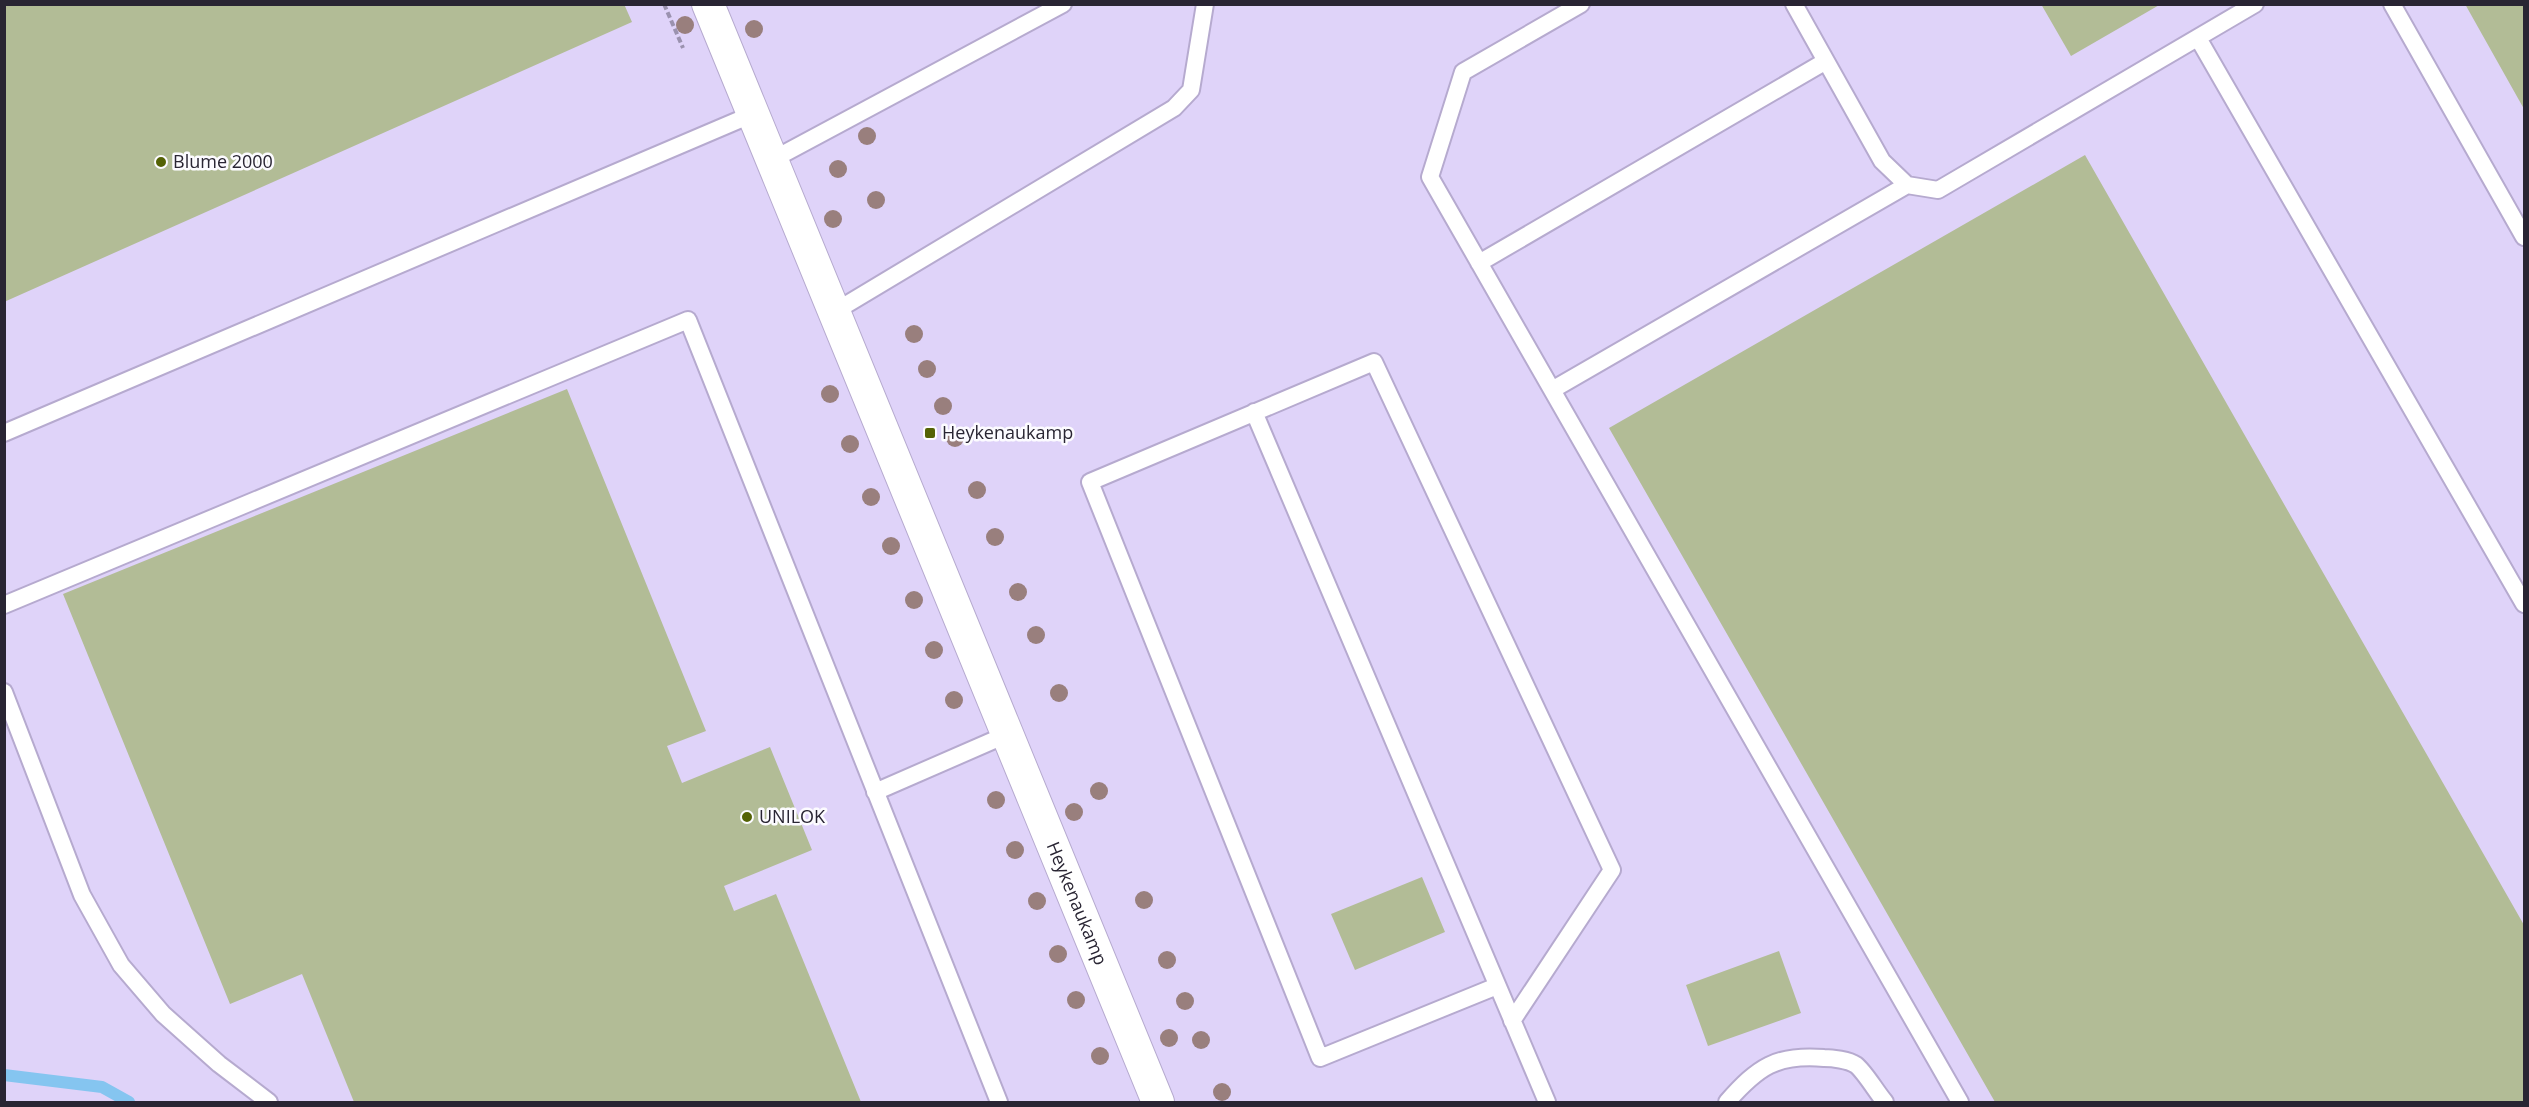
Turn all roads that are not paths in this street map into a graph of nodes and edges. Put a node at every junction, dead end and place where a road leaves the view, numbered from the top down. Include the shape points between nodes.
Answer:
1 (708, 4) edge
2 (1063, 4) edge
3 (1205, 4) edge
4 (1581, 4) edge
5 (1794, 4) edge
6 (2255, 4) edge
7 (2392, 4) edge
8 (2198, 38) junction
9 (1826, 61) junction
10 (753, 114) junction
11 (772, 160) junction
12 (1907, 185) junction
13 (2524, 237) edge
14 (1479, 263) junction
15 (834, 312) junction
16 (1552, 390) junction
17 (1254, 412) junction
18 (4, 432) edge
19 (2524, 604) edge
20 (4, 605) edge
21 (4, 692) edge
22 (1008, 734) junction
23 (875, 792) junction
24 (1497, 986) junction
25 (1512, 1021) junction
26 (269, 1102) edge
27 (999, 1102) edge
28 (1158, 1102) edge
29 (1547, 1102) edge
30 (1727, 1102) edge
31 (1885, 1102) edge
32 (1960, 1102) edge

1 - 10 street, Heykenaukamp
2 - 11 lane
3 - 15 lane via 1191,90 1174,108
4 - 14 lane via 1463,72 1430,177
5 - 9 lane
6 - 8 lane
7 - 13 lane
8 - 12 lane via 1938,190
8 - 19 lane
9 - 12 lane via 1882,161
9 - 14 lane
10 - 11 street, Heykenaukamp
10 - 18 lane
11 - 15 street, Heykenaukamp
12 - 16 lane
14 - 16 lane
15 - 22 street, Heykenaukamp
16 - 32 lane
17 - 24 lane
17 - 24 lane via 1090,482 1320,1059
17 - 25 lane via 1374,362 1612,870
20 - 23 lane via 688,320
21 - 26 lane via 82,895 121,965 163,1014
22 - 23 lane
22 - 28 street, Heykenaukamp
23 - 27 lane
24 - 25 lane
25 - 29 lane
30 - 31 lane via 1748,1078 1770,1064 1798,1056 1830,1058 1855,1065

